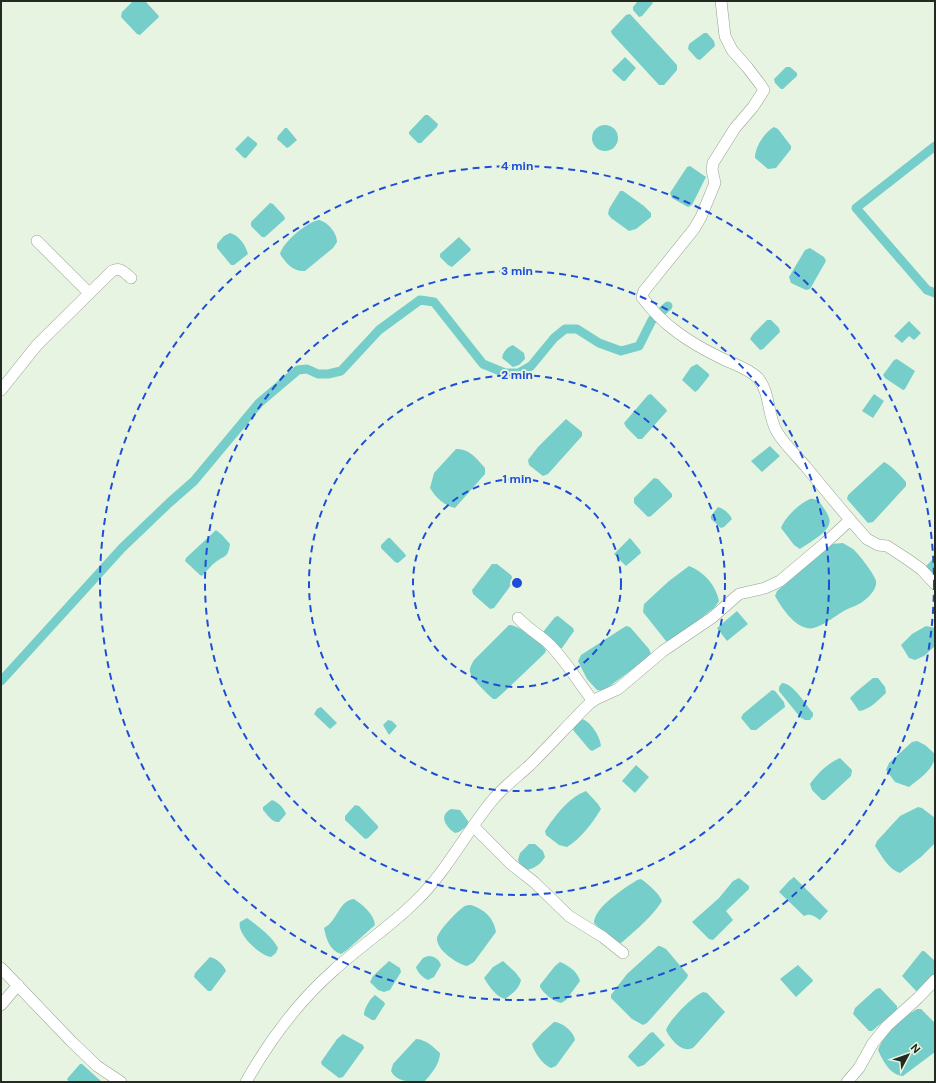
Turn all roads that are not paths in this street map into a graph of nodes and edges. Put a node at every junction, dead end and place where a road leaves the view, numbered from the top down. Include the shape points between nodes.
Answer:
1 (721, 1) edge
2 (37, 241) dead end
3 (131, 278) dead end
4 (89, 293) junction
5 (1, 390) edge
6 (850, 520) junction
7 (935, 584) edge
8 (518, 618) dead end
9 (593, 701) junction
10 (474, 826) junction
11 (623, 953) dead end
12 (1, 968) edge
13 (935, 980) edge
14 (18, 985) junction
15 (1, 1005) edge
16 (121, 1082) edge
17 (246, 1082) edge
18 (847, 1082) edge

1 - 6 street via 725,36 732,50 764,90 734,128 713,163 715,183 694,230 642,297 650,308 690,342 757,377 767,395 772,422 777,432
2 - 4 street
3 - 4 street via 120,269 116,269
4 - 5 street via 38,345
6 - 7 street via 867,539 878,545 887,546 907,559
6 - 9 street via 780,581 765,588 739,594 713,617 663,651 618,689
8 - 9 street via 561,657
9 - 10 street via 491,802
10 - 11 street via 511,864 569,916
10 - 17 street via 443,870 417,900 334,969 300,1004 278,1032
12 - 14 street
13 - 18 street via 887,1026
14 - 15 street
14 - 16 street via 97,1066

